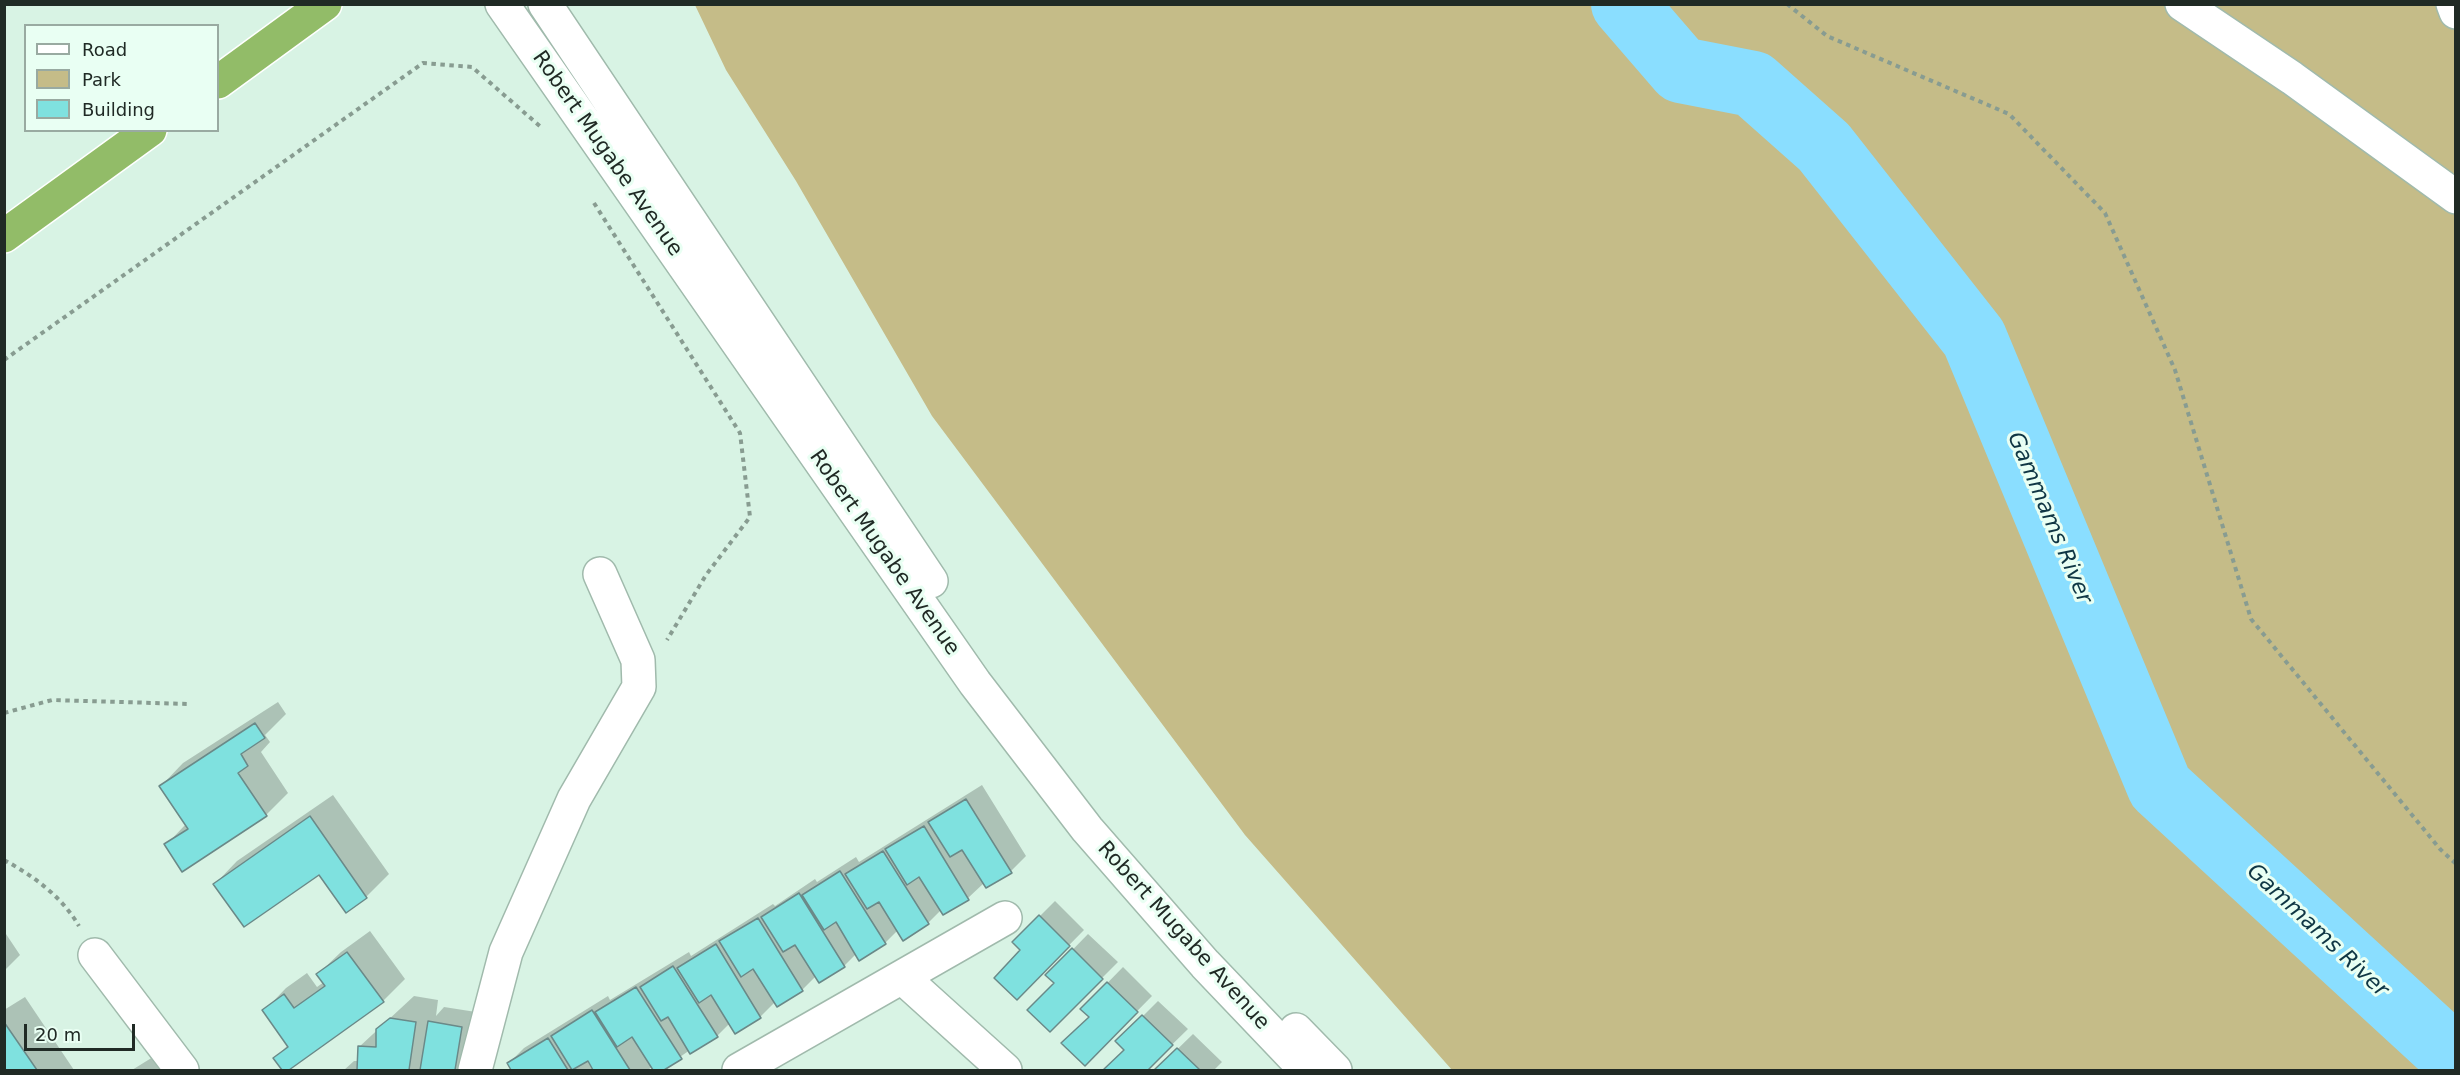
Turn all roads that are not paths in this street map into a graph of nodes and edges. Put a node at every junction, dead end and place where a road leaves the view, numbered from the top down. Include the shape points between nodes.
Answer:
1 (325, 4) edge
2 (502, 4) edge
3 (545, 4) edge
4 (2182, 4) edge
5 (2453, 4) edge
6 (2456, 12) edge
7 (219, 81) edge
8 (147, 132) edge
9 (2456, 197) edge
10 (4, 236) edge
11 (600, 574) dead end
12 (1005, 918) dead end
13 (95, 955) road end
14 (902, 977) junction
15 (182, 1071) edge
16 (475, 1071) edge
17 (740, 1071) edge
18 (1005, 1071) edge
19 (1306, 1071) edge
20 (1335, 1071) edge

1 - 7 highway
2 - 19 street, Robert Mugabe Avenue via 975,683 1087,829 1205,964
3 - 20 street, Robert Mugabe Avenue via 960,625 1050,748 1202,933
4 - 9 street
5 - 6 street
8 - 10 highway
11 - 16 street via 638,660 639,687 574,799 506,952
12 - 14 street
13 - 15 street
14 - 17 street
14 - 18 street

